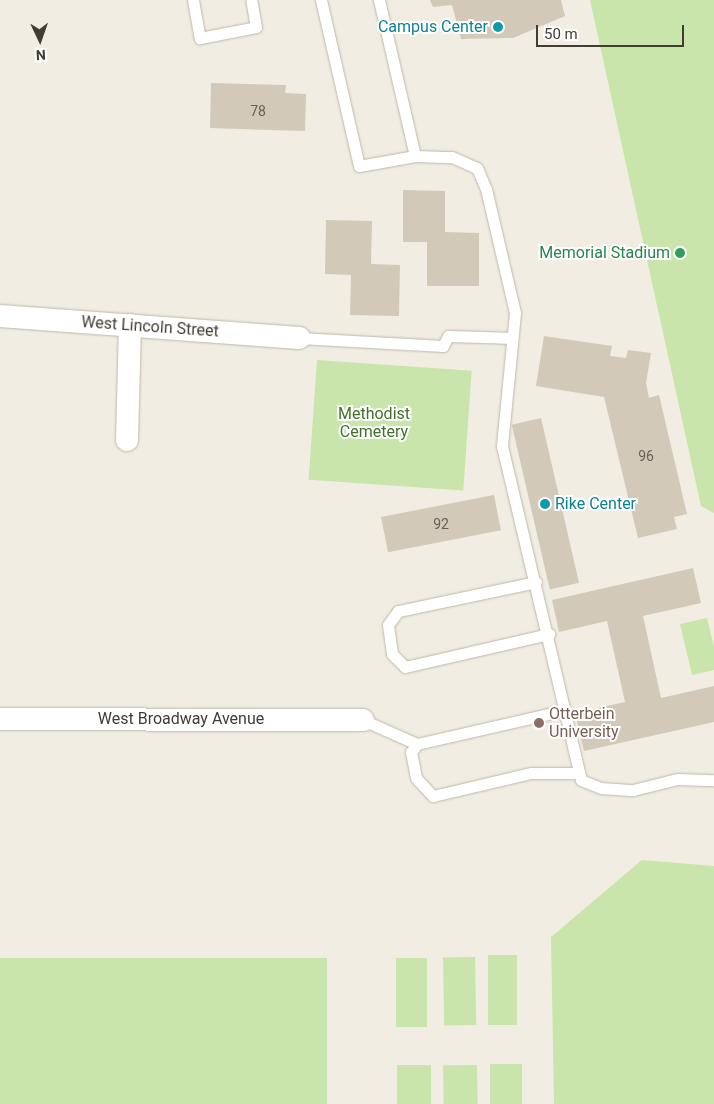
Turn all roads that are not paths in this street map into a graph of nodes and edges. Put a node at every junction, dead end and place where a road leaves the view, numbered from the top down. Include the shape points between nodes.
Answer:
1 (193, 0) edge
2 (251, 0) edge
3 (321, 0) edge
4 (379, 0) edge
5 (415, 156) junction
6 (0, 316) edge
7 (130, 325) junction
8 (299, 338) joint
9 (512, 338) junction
10 (126, 440) dead end
11 (536, 582) junction
12 (549, 634) junction
13 (565, 710) junction
14 (0, 719) edge
15 (362, 720) joint
16 (417, 744) junction
17 (579, 773) junction
18 (714, 780) edge

1 - 2 lane via 200,38 256,27
3 - 5 lane via 359,166
4 - 5 lane
5 - 9 lane via 452,157 477,168 486,190 514,312
6 - 7 street, West Lincoln Street
7 - 8 street, West Lincoln Street
7 - 10 street
8 - 9 lane via 443,346 448,336
9 - 11 lane via 502,446
11 - 12 lane
11 - 12 lane via 398,611 388,625 392,654 405,666
12 - 13 lane
13 - 16 lane
13 - 17 lane
14 - 15 street, West Broadway Avenue
15 - 16 lane
16 - 17 lane via 411,752 416,778 433,796 531,773
17 - 18 lane via 581,780 601,788 633,790 677,779

